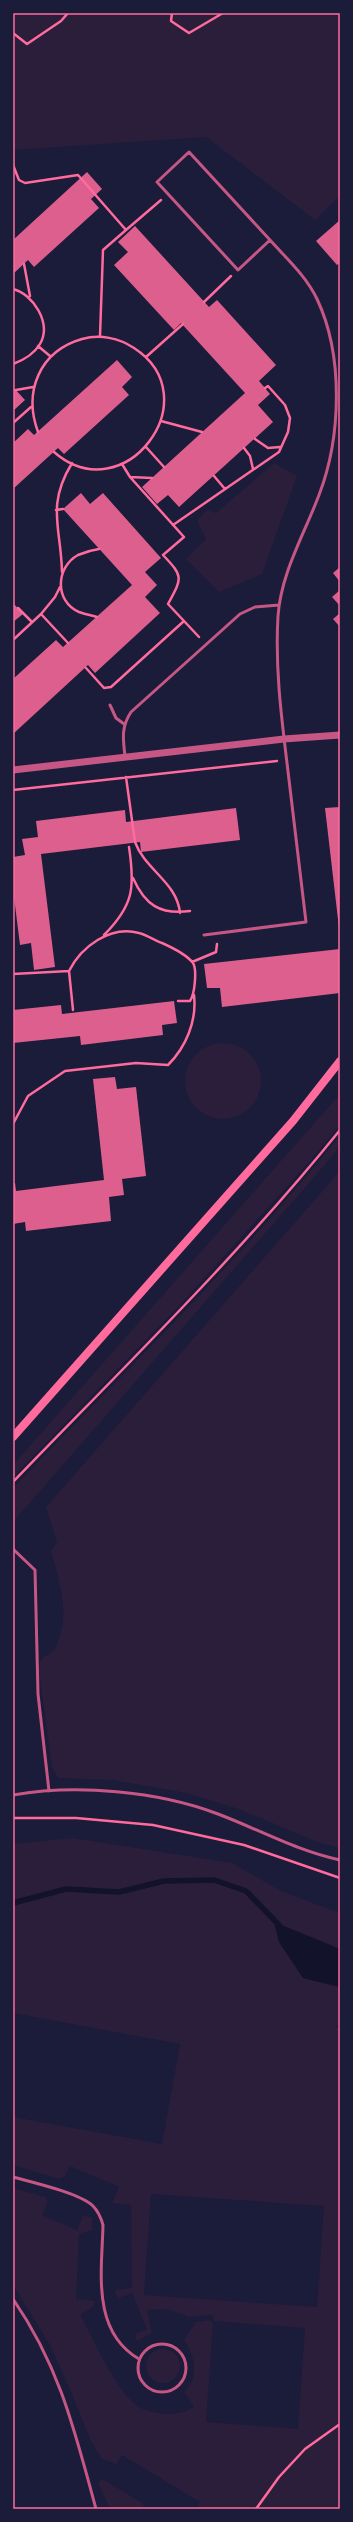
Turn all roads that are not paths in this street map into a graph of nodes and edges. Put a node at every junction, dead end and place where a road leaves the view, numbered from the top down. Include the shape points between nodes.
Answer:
1 (270, 240) junction
2 (279, 605) junction
3 (110, 705) dead end
4 (124, 724) junction
5 (340, 735) edge
6 (284, 739) junction
7 (125, 756) junction
8 (13, 770) edge
9 (204, 935) dead end
10 (340, 1061) edge
11 (13, 1437) edge
12 (13, 1549) edge
13 (49, 1791) junction
14 (13, 1795) edge
15 (340, 1860) edge
16 (13, 2177) edge
17 (13, 2299) edge
18 (139, 2359) junction
19 (96, 2509) edge

1 - 1 lane via 189,152 157,182 238,270
1 - 2 lane via 303,275 317,300 330,343 336,400 330,461 319,495 297,545
2 - 4 lane via 255,607 240,614 130,712
2 - 6 lane via 277,666
3 - 4 lane via 116,718
4 - 7 lane via 122,734
5 - 6 street
6 - 7 street
6 - 9 lane via 306,922
7 - 8 street
10 - 11 main road via 293,1121
12 - 13 lane via 35,1570 38,1694
13 - 14 lane
13 - 15 lane via 119,1792 169,1800 216,1813 284,1842
16 - 18 lane via 80,2199 92,2205 99,2214 103,2225 103,2308 121,2344
17 - 19 lane via 35,2331 62,2390
18 - 18 lane via 137,2369 140,2378 151,2390 169,2391 183,2381 187,2370 182,2353 176,2347 161,2343 146,2349

